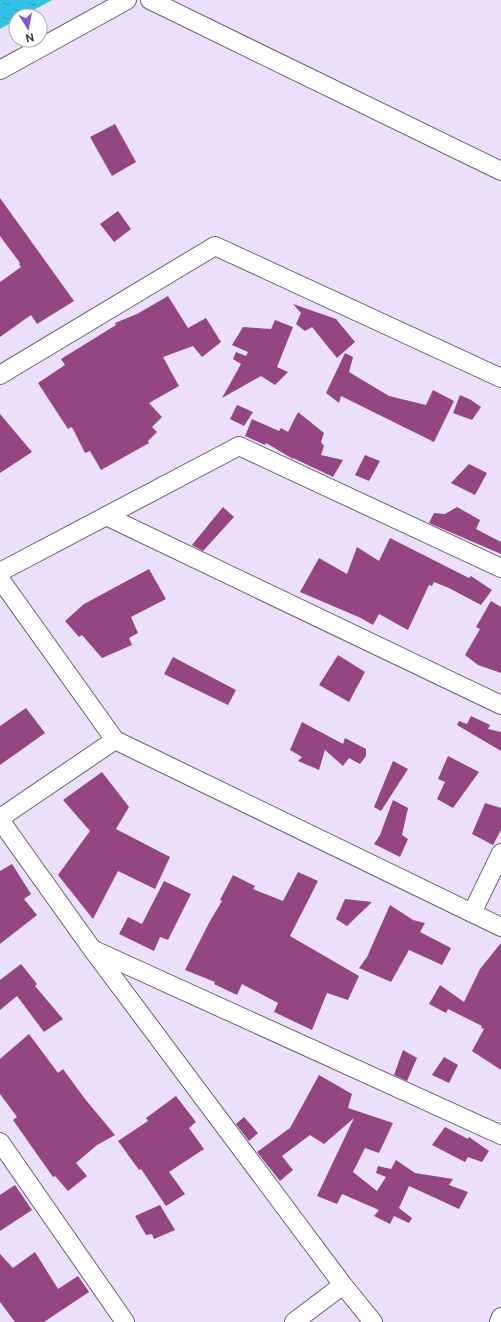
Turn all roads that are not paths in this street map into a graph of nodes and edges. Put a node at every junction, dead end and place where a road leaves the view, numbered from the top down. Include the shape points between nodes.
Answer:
1 (127, 0) edge
2 (150, 0) edge
3 (0, 70) edge
4 (501, 171) edge
5 (0, 375) edge
6 (501, 378) edge
7 (106, 516) junction
8 (501, 568) edge
9 (0, 572) edge
10 (0, 579) edge
11 (501, 705) edge
12 (115, 740) junction
13 (0, 819) edge
14 (501, 853) edge
15 (472, 913) junction
16 (501, 927) edge
17 (92, 948) junction
18 (501, 1135) edge
19 (0, 1142) edge
20 (343, 1285) junction
21 (501, 1317) edge
22 (125, 1322) edge
23 (294, 1322) edge
24 (373, 1322) edge
25 (498, 1322) edge

1 - 3 street
2 - 4 street
5 - 6 street via 215,246
7 - 8 street via 239,446
7 - 9 street
7 - 11 street
10 - 12 street
12 - 13 street
12 - 15 street
13 - 17 street
14 - 15 street
15 - 16 street
17 - 18 street
17 - 20 street
19 - 22 street
20 - 23 street
20 - 24 street
21 - 25 street

